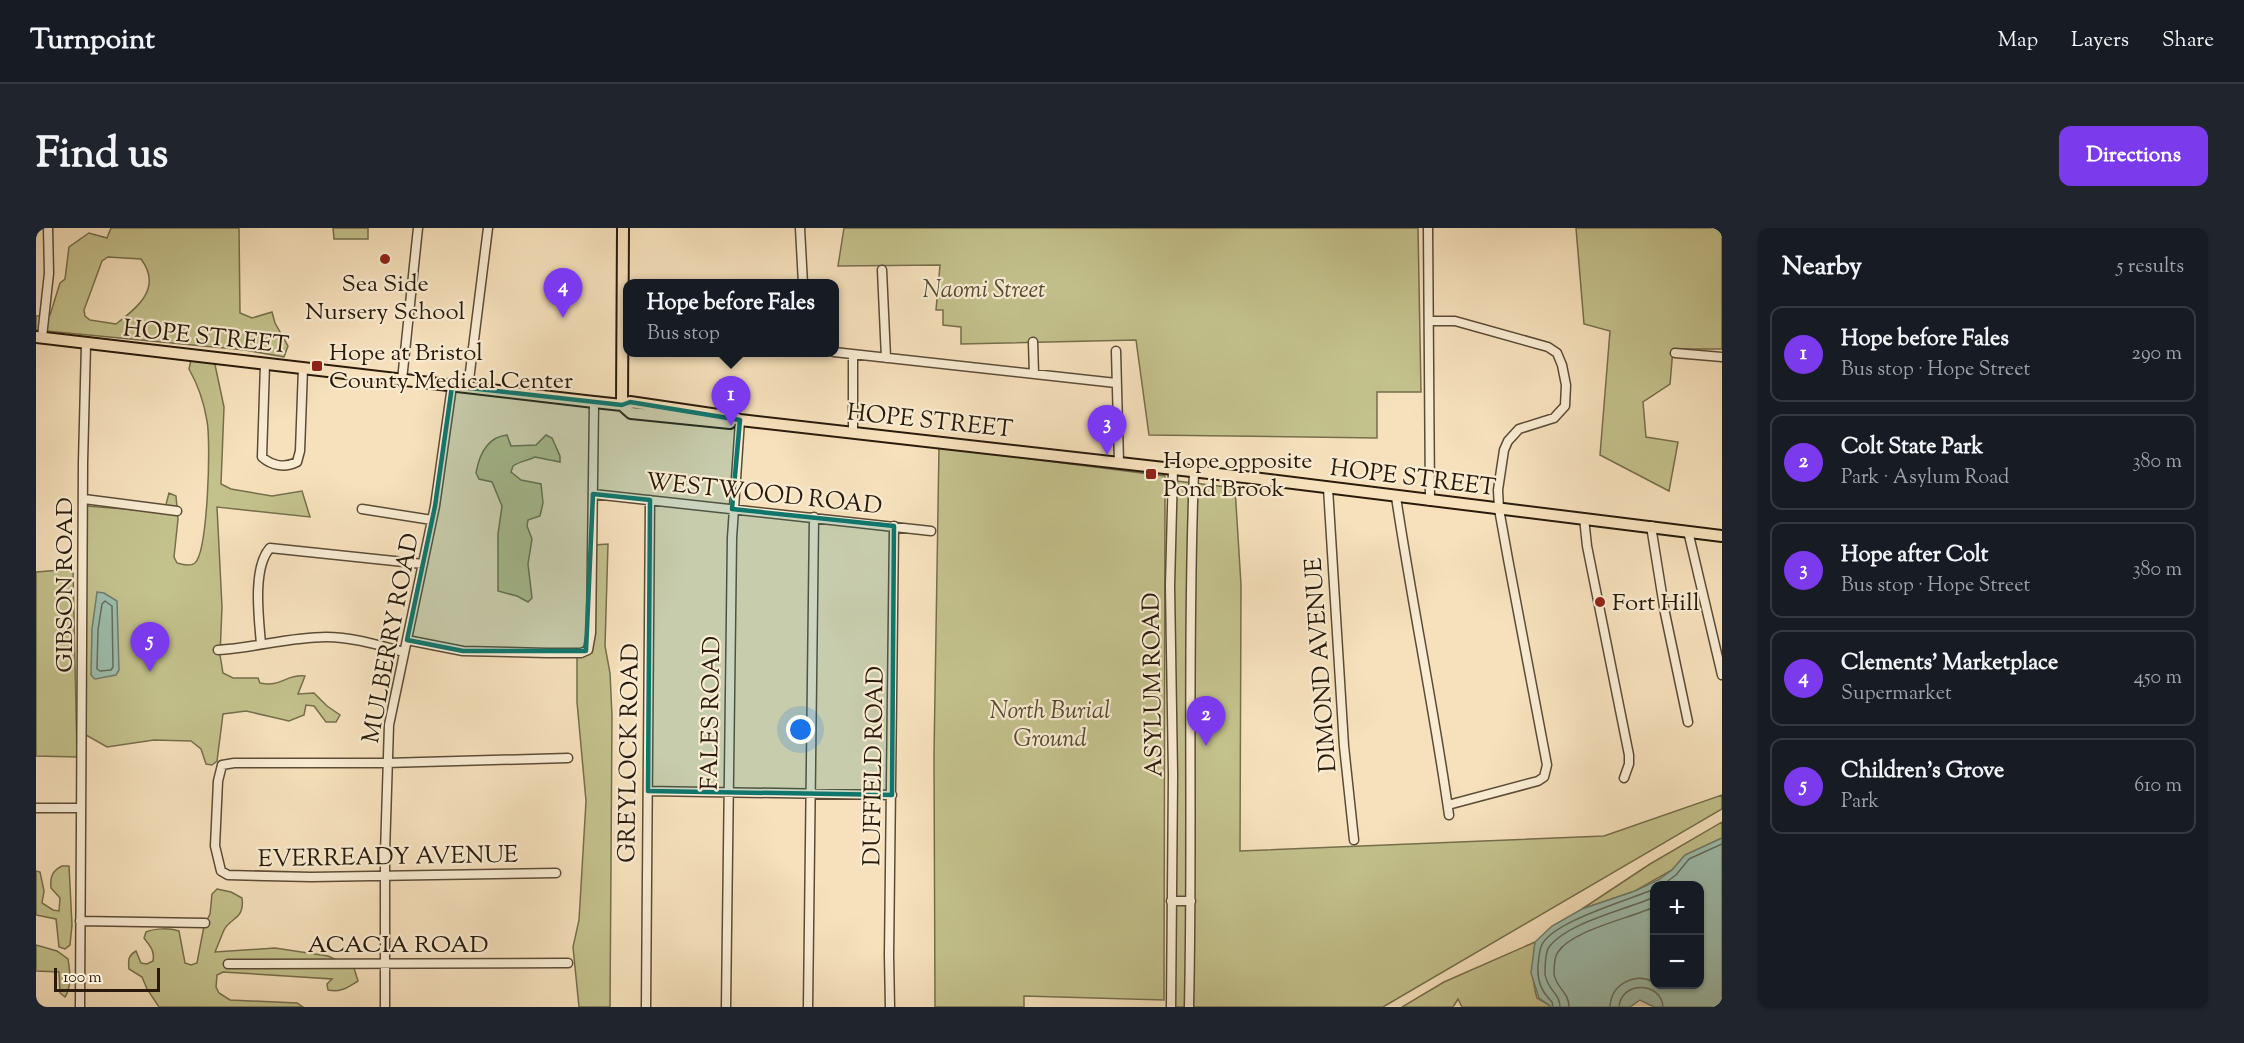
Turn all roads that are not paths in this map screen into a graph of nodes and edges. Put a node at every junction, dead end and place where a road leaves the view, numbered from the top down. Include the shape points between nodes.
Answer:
1 (48, 228) edge
2 (418, 228) edge
3 (488, 228) edge
4 (623, 228) edge
5 (800, 228) edge
6 (1428, 228) edge
7 (882, 270) dead end
8 (802, 279) edge
9 (1430, 321) junction
10 (39, 337) edge
11 (1034, 342) dead end
12 (86, 344) junction
13 (1116, 351) dead end
14 (839, 353) edge
15 (1676, 353) dead end
16 (853, 354) junction
17 (1722, 357) edge
18 (886, 358) junction
19 (265, 364) junction
20 (303, 368) junction
21 (1034, 374) junction
22 (402, 380) junction
23 (1116, 383) junction
24 (452, 386) junction
25 (468, 388) junction
26 (594, 402) junction
27 (622, 405) junction
28 (740, 420) junction
29 (853, 433) junction
30 (1119, 463) junction
31 (1173, 469) junction
32 (1194, 472) junction
33 (1328, 488) junction
34 (593, 494) junction
35 (1396, 497) junction
36 (84, 499) junction
37 (650, 500) junction
38 (1430, 501) junction
39 (362, 509) dead end
40 (1498, 509) junction
41 (733, 510) junction
42 (177, 511) dead end
43 (814, 518) junction
44 (1584, 518) junction
45 (432, 520) junction
46 (894, 526) junction
47 (1651, 526) junction
48 (931, 531) dead end
49 (1688, 531) junction
50 (1722, 536) edge
51 (423, 564) junction
52 (407, 639) junction
53 (261, 644) junction
54 (218, 650) dead end
55 (404, 652) junction
56 (1722, 675) edge
57 (1688, 722) dead end
58 (568, 758) dead end
59 (386, 763) junction
60 (1624, 778) dead end
61 (648, 791) junction
62 (728, 791) junction
63 (810, 793) junction
64 (892, 795) junction
65 (1448, 805) junction
66 (36, 808) edge
67 (81, 808) junction
68 (1449, 815) dead end
69 (1354, 840) dead end
70 (556, 873) dead end
71 (385, 875) junction
72 (1171, 901) junction
73 (1191, 901) junction
74 (80, 921) junction
75 (205, 923) dead end
76 (568, 963) dead end
77 (228, 964) dead end
78 (386, 964) junction
79 (80, 1007) edge
80 (385, 1007) edge
81 (646, 1007) edge
82 (726, 1007) edge
83 (808, 1007) edge
84 (890, 1007) edge
85 (1171, 1007) edge
86 (1189, 1007) edge

1 - 10 street via 49,273
2 - 22 street
3 - 25 street
4 - 27 main road
5 - 8 street
6 - 9 street
7 - 18 street
9 - 38 street
9 - 40 street via 1455,321 1531,341 1551,348 1560,358 1566,385 1565,406 1554,418 1519,429 1508,441 1497,490
10 - 12 main road, HOPE STREET
11 - 21 street
12 - 19 main road, HOPE STREET
12 - 36 street, GIBSON ROAD
13 - 23 street
14 - 16 street
15 - 17 street
16 - 18 street
16 - 29 street
18 - 21 street
19 - 20 main road, HOPE STREET
19 - 20 street via 262,457 283,466 297,462 300,451
20 - 22 main road, HOPE STREET
21 - 23 street
22 - 24 main road, HOPE STREET
23 - 30 street
24 - 25 main road, HOPE STREET
24 - 45 street, MULBERRY ROAD
25 - 26 main road, HOPE STREET
26 - 27 main road, HOPE STREET
26 - 34 street
27 - 28 main road, HOPE STREET via 631,413 732,423
28 - 29 main road, HOPE STREET
28 - 41 street, FALES ROAD
29 - 30 main road, HOPE STREET
30 - 31 main road, HOPE STREET
31 - 32 main road, HOPE STREET
31 - 72 street, ASYLUM ROAD
32 - 33 main road, HOPE STREET
32 - 73 street, ASYLUM ROAD
33 - 35 main road, HOPE STREET
33 - 69 street, DIMOND AVENUE via 1344,746
34 - 37 street, WESTWOOD ROAD
34 - 52 street via 591,633 586,651 463,651
35 - 38 main road, HOPE STREET
35 - 65 street
36 - 42 street
36 - 67 street, GIBSON ROAD
37 - 41 street, WESTWOOD ROAD
37 - 61 street, GREYLOCK ROAD
38 - 40 main road, HOPE STREET
39 - 45 street
40 - 44 main road, HOPE STREET
40 - 65 street via 1547,765 1545,775 1538,781
41 - 43 street, WESTWOOD ROAD
41 - 62 street, FALES ROAD
43 - 46 street, WESTWOOD ROAD
43 - 63 street
44 - 47 main road, HOPE STREET
44 - 60 street via 1629,754
45 - 51 street, MULBERRY ROAD
46 - 48 street, WESTWOOD ROAD
46 - 64 street, DUFFIELD ROAD
47 - 49 main road, HOPE STREET
47 - 57 street
49 - 50 main road, HOPE STREET
49 - 56 street
51 - 52 street, MULBERRY ROAD
51 - 53 street via 270,548 264,557 259,584
52 - 55 street, MULBERRY ROAD
53 - 54 street
53 - 55 street via 324,637
55 - 59 street, MULBERRY ROAD via 390,714
58 - 59 street
59 - 71 street, MULBERRY ROAD
59 - 71 street, EVERREADY AVENUE via 222,765 215,846 222,872 239,877
61 - 62 street
61 - 81 street, GREYLOCK ROAD
62 - 63 street
62 - 82 street, FALES ROAD
63 - 64 street
63 - 83 street
64 - 84 street, DUFFIELD ROAD
65 - 68 street
66 - 67 street
67 - 74 street, GIBSON ROAD
70 - 71 street, EVERREADY AVENUE
71 - 78 street, MULBERRY ROAD
72 - 73 street
72 - 85 street, ASYLUM ROAD
73 - 86 street, ASYLUM ROAD
74 - 75 street
74 - 79 street, GIBSON ROAD
76 - 78 street, ACACIA ROAD
77 - 78 street, ACACIA ROAD
78 - 80 street, MULBERRY ROAD

